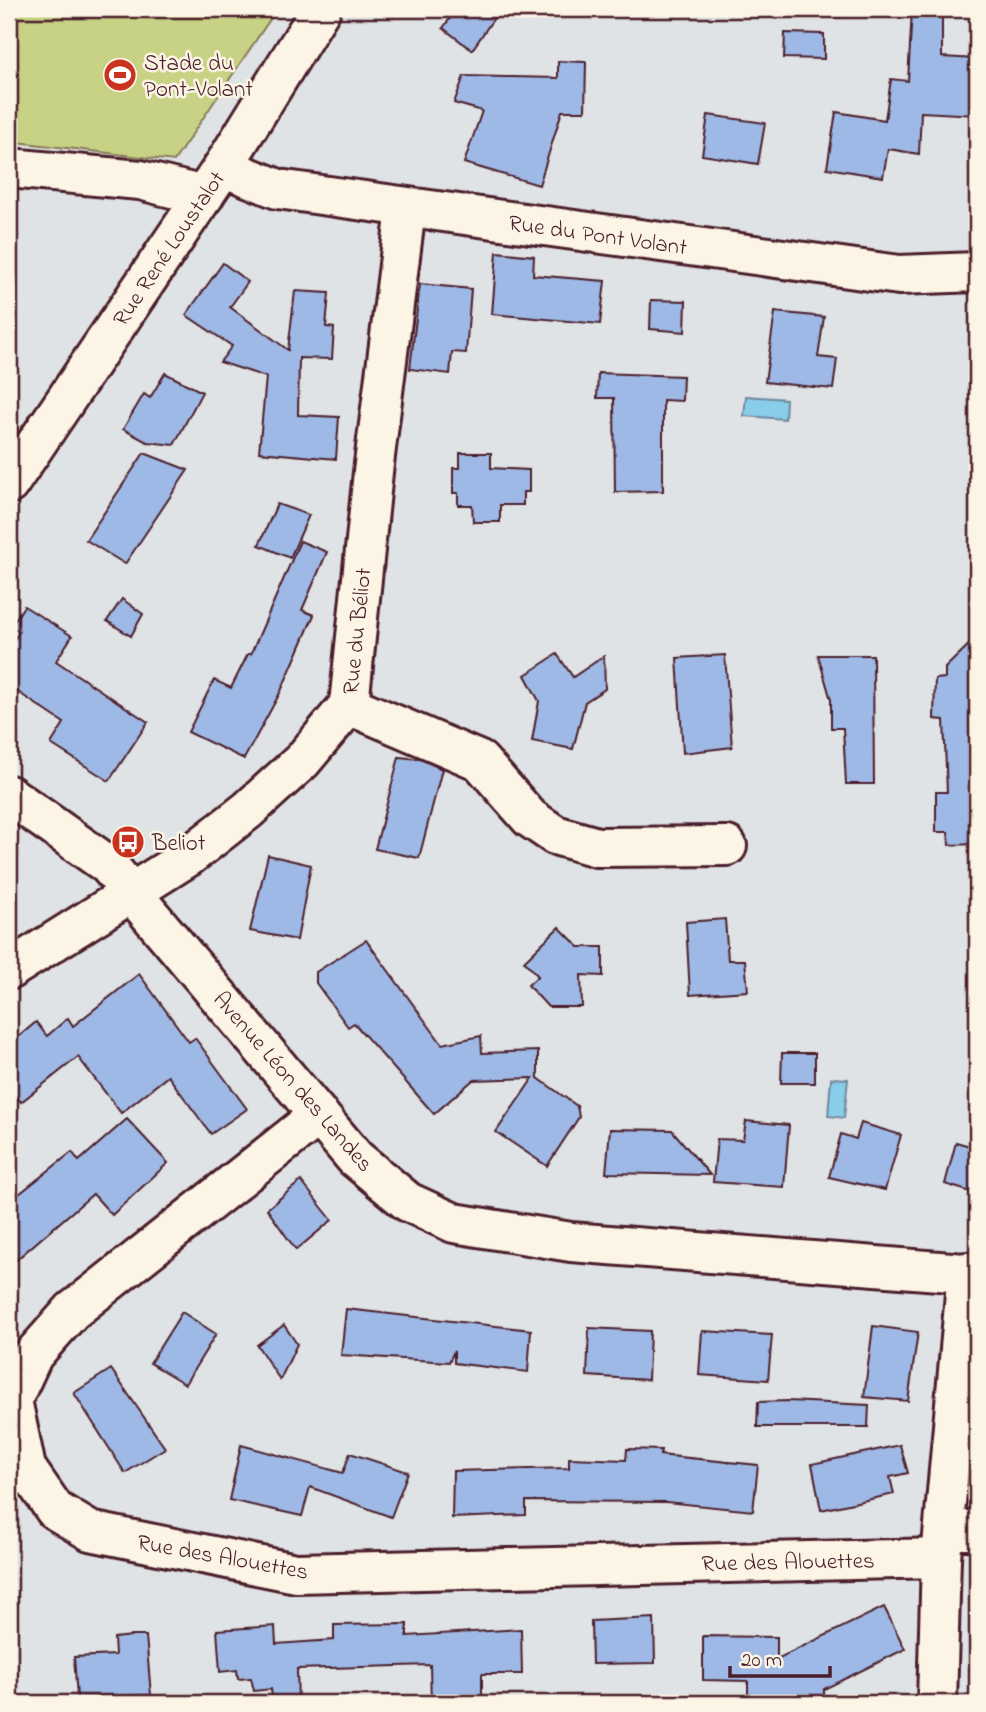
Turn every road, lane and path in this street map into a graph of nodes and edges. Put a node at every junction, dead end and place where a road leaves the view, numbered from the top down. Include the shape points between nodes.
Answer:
1 (321, 9) edge
2 (9, 168) edge
3 (214, 182) junction
4 (406, 209) junction
5 (977, 272) edge
6 (9, 484) edge
7 (349, 705) junction
8 (9, 795) edge
9 (727, 846) dead end
10 (133, 893) junction
11 (9, 970) edge
12 (319, 1115) junction
13 (972, 1273) edge
14 (954, 1539) edge
15 (937, 1703) edge

1 - 3 street, Rue René Loustalot
2 - 3 street, Rue du Pont Volant
3 - 4 street, Rue du Pont Volant
3 - 6 street, Rue René Loustalot
4 - 5 street, Rue du Pont Volant via 899,275
4 - 7 street, Rue du Béliot
7 - 9 street via 480,761 530,818 555,835 597,847
7 - 10 street, Rue du Béliot via 302,761 248,810 188,858
8 - 10 street, Avenue Léon des Landes via 108,865
10 - 11 street, Rue du Béliot
10 - 12 street, Avenue Léon des Landes
12 - 13 street, Avenue Léon des Landes via 355,1158 408,1202 454,1223 571,1241
12 - 14 street, Rue des Alouettes via 72,1311 33,1355 12,1400 26,1468 55,1510 90,1531 296,1573
13 - 14 street
14 - 15 street

